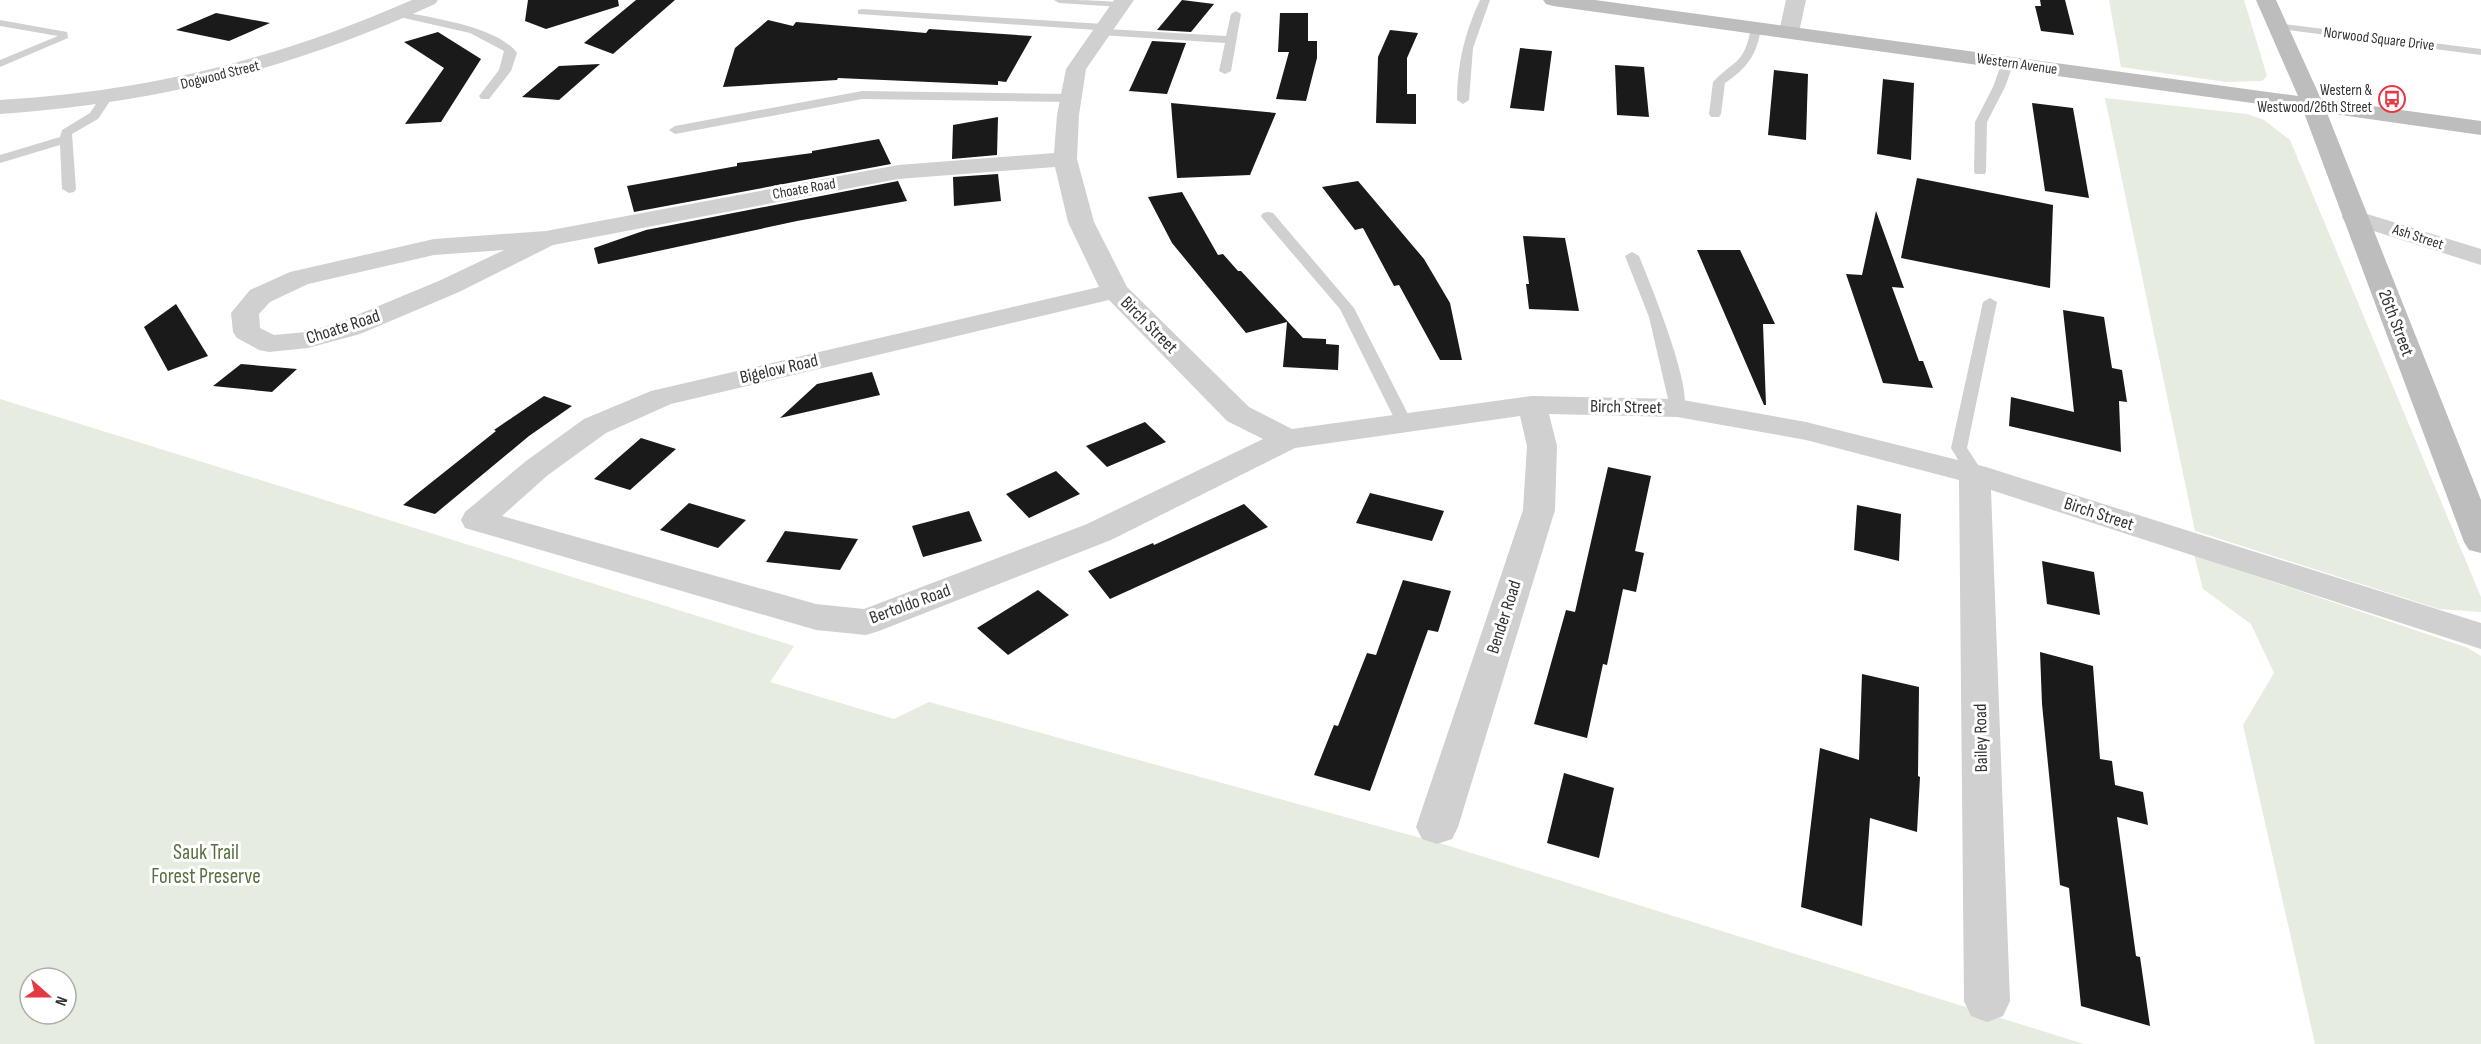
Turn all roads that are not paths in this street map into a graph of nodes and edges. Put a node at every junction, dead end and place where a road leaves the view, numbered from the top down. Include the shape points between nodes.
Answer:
1 (428, 0) edge
2 (1059, 0) edge
3 (1485, 0) edge
4 (1553, 0) edge
5 (1796, 0) edge
6 (2266, 0) edge
7 (1123, 2) edge
8 (862, 12) dead end
9 (399, 14) junction
10 (1236, 14) dead end
11 (0, 24) edge
12 (2277, 26) junction
13 (1756, 28) junction
14 (1101, 29) junction
15 (1789, 32) junction
16 (1231, 40) junction
17 (2481, 52) edge
18 (2008, 63) junction
19 (0, 64) edge
20 (1225, 71) dead end
21 (485, 96) dead end
22 (106, 98) junction
23 (1071, 98) junction
24 (1463, 100) dead end
25 (2312, 104) junction
26 (5, 108) edge
27 (1715, 114) dead end
28 (2481, 128) edge
29 (675, 130) dead end
30 (66, 139) junction
31 (0, 159) edge
32 (1065, 159) junction
33 (1980, 171) dead end
34 (69, 189) dead end
35 (1268, 216) dead end
36 (2354, 217) junction
37 (546, 239) junction
38 (1632, 256) dead end
39 (2481, 257) edge
40 (1115, 291) junction
41 (1990, 302) dead end
42 (1532, 405) junction
43 (1677, 408) junction
44 (1404, 422) junction
45 (1288, 438) junction
46 (1975, 474) junction
47 (477, 520) joint
48 (2481, 542) edge
49 (2481, 636) edge
50 (1437, 826) dead end
51 (1987, 1001) dead end

1 - 9 street, Dogwood Street
2 - 7 lane
3 - 24 lane via 1468,43 1462,75
4 - 13 street, Western Avenue
5 - 15 street
6 - 12 street, 26th Street
7 - 14 street, Birch Street
8 - 14 lane
9 - 21 lane via 473,30 508,49 511,60 506,71
9 - 22 street, Dogwood Street via 280,60 184,85
10 - 16 lane
11 - 19 lane via 63,34 63,38
12 - 17 lane, Norwood Square Drive
12 - 25 street, 26th Street
13 - 15 street, Western Avenue
13 - 27 lane via 1754,47 1746,63 1719,82
14 - 16 lane
14 - 23 street, Birch Street via 1076,69
15 - 18 street, Western Avenue
16 - 20 lane
18 - 25 street, Western Avenue
18 - 33 lane via 1981,122
22 - 26 street, Dogwood Street
22 - 30 lane via 94,116 66,134
23 - 29 lane via 862,95
23 - 32 street, Birch Street
25 - 28 street, Western Avenue
25 - 36 street, 26th Street
30 - 31 lane
30 - 34 lane
32 - 37 street, Choate Road via 898,172
32 - 40 street, Birch Street via 1081,222
35 - 44 lane via 1347,308
36 - 39 street, Ash Street
36 - 48 street, 26th Street
37 - 37 street, Choate Road via 434,247 299,278 260,296 245,313 247,332 269,344 308,340 351,328
38 - 43 lane via 1657,317
40 - 45 street, Birch Street via 1238,414
40 - 47 street, Bigelow Road via 660,397 595,426 537,468
41 - 46 lane via 1959,447
42 - 43 street, Birch Street
42 - 44 street, Birch Street
42 - 50 street, Bender Road via 1542,446 1539,510
43 - 46 street, Birch Street via 1806,431
44 - 45 street, Birch Street
45 - 47 street, Bertoldo Road via 1099,532 866,622 816,617
46 - 49 street, Birch Street
46 - 51 street, Bailey Road

